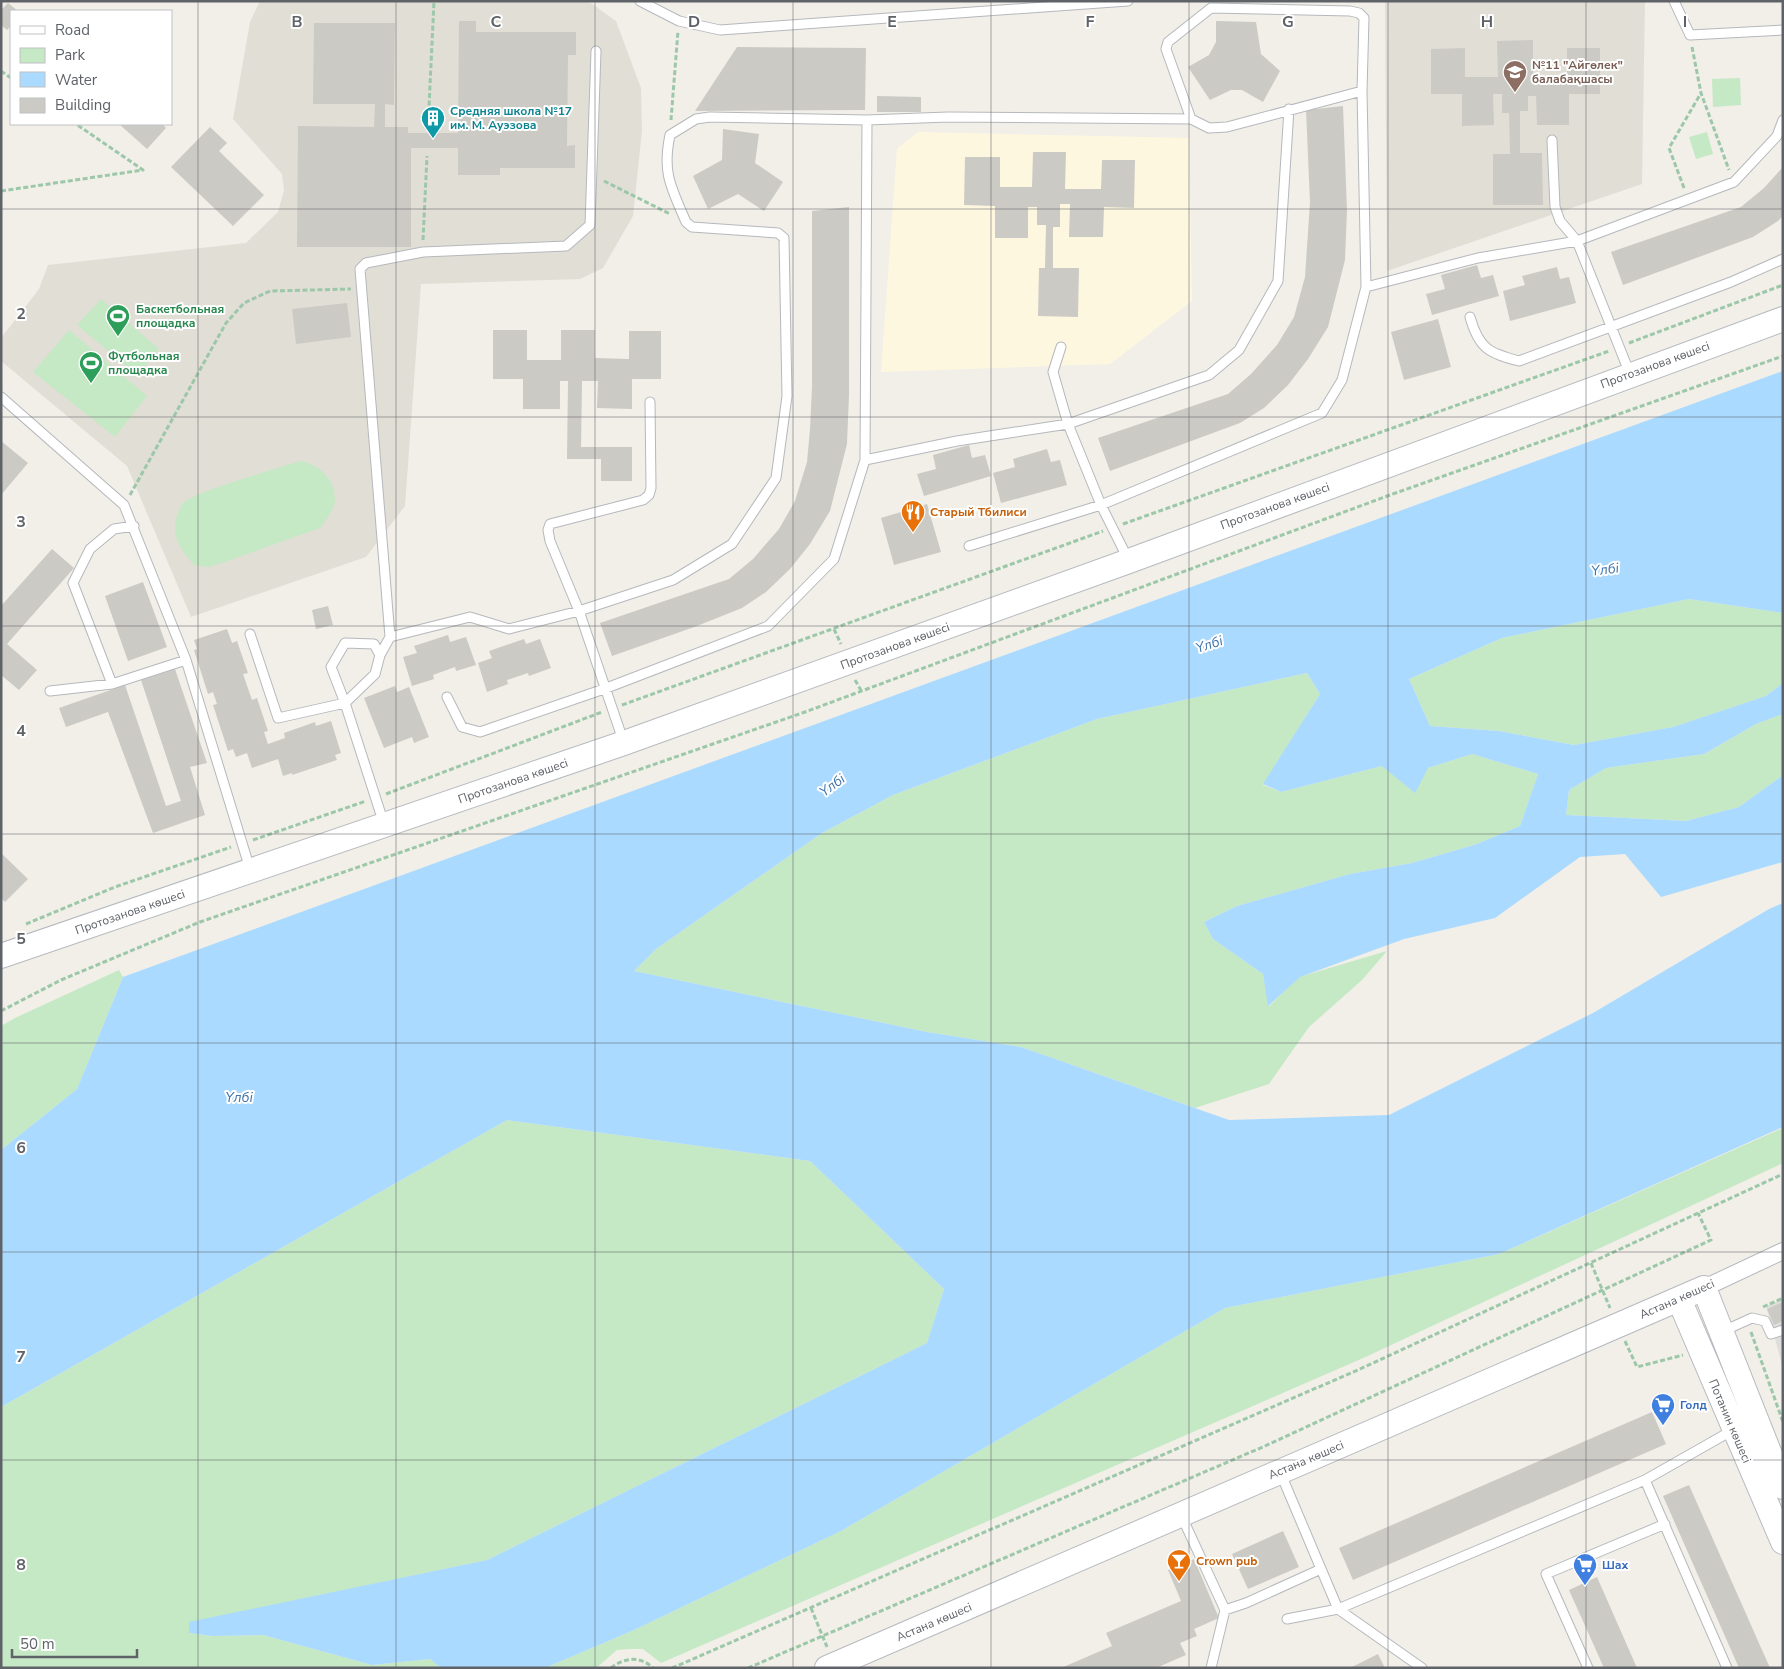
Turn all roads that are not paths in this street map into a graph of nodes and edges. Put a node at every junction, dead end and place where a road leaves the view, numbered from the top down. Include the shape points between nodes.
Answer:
1 (640, 1) edge
2 (1128, 1) edge
3 (1674, 1) edge
4 (1783, 30) edge
5 (596, 51) dead end
6 (1362, 91) junction
7 (1289, 109) junction
8 (1191, 119) junction
9 (867, 120) junction
10 (1783, 120) edge
11 (1552, 140) dead end
12 (1577, 241) junction
13 (1783, 259) edge
14 (1366, 287) junction
15 (1470, 317) dead end
16 (1783, 319) edge
17 (1612, 325) junction
18 (1061, 347) dead end
19 (1630, 374) junction
20 (1, 396) edge
21 (650, 402) dead end
22 (1068, 424) junction
23 (865, 460) junction
24 (1101, 505) junction
25 (134, 526) junction
26 (969, 546) dead end
27 (1129, 561) junction
28 (579, 611) junction
29 (250, 634) dead end
30 (390, 637) junction
31 (380, 655) junction
32 (186, 660) junction
33 (112, 684) junction
34 (604, 689) junction
35 (50, 691) dead end
36 (447, 697) dead end
37 (345, 703) junction
38 (624, 743) junction
39 (384, 824) junction
40 (250, 869) junction
41 (1, 956) edge
42 (1783, 1251) edge
43 (1704, 1288) junction
44 (1679, 1299) junction
45 (1783, 1330) edge
46 (1723, 1338) junction
47 (1733, 1430) junction
48 (1280, 1472) junction
49 (1645, 1480) junction
50 (1783, 1487) edge
51 (1181, 1515) junction
52 (1665, 1524) junction
53 (1783, 1542) edge
54 (1321, 1569) junction
55 (1338, 1609) junction
56 (1225, 1610) junction
57 (1287, 1619) dead end
58 (858, 1662) edge
59 (831, 1666) edge
60 (1208, 1667) edge
61 (1422, 1668) edge
62 (1588, 1668) edge
63 (1727, 1668) edge

1 - 2 lane via 679,21 720,30
3 - 4 lane via 1690,35
5 - 30 lane via 590,225 566,246 423,252 366,263 360,268
6 - 7 lane
6 - 8 lane via 1364,18 1359,13 1212,8 1168,42 1166,48
6 - 14 lane
7 - 8 lane via 1227,127 1210,128
7 - 22 lane via 1278,281 1239,350 1209,375
8 - 9 lane via 948,117
9 - 23 lane
9 - 28 lane via 710,117 696,120 670,135 666,156 668,180 686,222 692,226 778,233 784,238 787,396 776,478 732,544 673,580
10 - 12 lane via 1777,136 1734,182
11 - 12 lane via 1555,207 1560,220
12 - 14 lane via 1478,258
12 - 17 lane
13 - 17 lane via 1731,282
14 - 24 lane via 1342,380 1322,413
15 - 17 lane via 1474,331 1490,353 1519,361
16 - 19 street, Протозанова көшесі
17 - 19 lane
18 - 22 lane via 1053,372
19 - 27 street, Протозанова көшесі
20 - 25 lane via 124,505
21 - 28 lane via 649,495 642,500 550,524 550,541
22 - 23 lane
22 - 24 lane
23 - 34 lane via 834,560 768,626
24 - 26 lane
24 - 27 lane
25 - 32 lane
25 - 33 lane via 114,529 90,549 73,583
27 - 38 street, Протозанова көшесі
28 - 30 lane via 510,629 470,617
28 - 34 lane
29 - 37 lane via 278,718
30 - 31 lane
31 - 37 lane via 375,674
31 - 37 lane via 374,644 345,643 332,667
32 - 33 lane
32 - 40 lane
33 - 35 lane
34 - 36 lane via 480,732 462,727
34 - 38 lane
37 - 39 lane
38 - 39 street, Протозанова көшесі
39 - 40 street, Протозанова көшесі
40 - 41 street, Протозанова көшесі
42 - 43 street, Астана көшесі
43 - 44 street, Астана көшесі
43 - 46 street, Потанин көшесі
44 - 47 street, Потанин көшесі
44 - 48 street, Астана көшесі
45 - 46 lane via 1771,1334 1764,1321 1752,1318
46 - 50 street, Потанин көшесі
47 - 49 lane
47 - 53 street, Потанин көшесі
48 - 51 street, Астана көшесі
48 - 54 lane
49 - 52 lane
49 - 55 lane
51 - 56 lane
51 - 58 street, Астана көшесі
52 - 62 lane via 1546,1574
52 - 63 lane
54 - 55 lane
54 - 56 lane
55 - 57 lane
55 - 61 lane
56 - 60 lane
58 - 59 street, Астана көшесі

